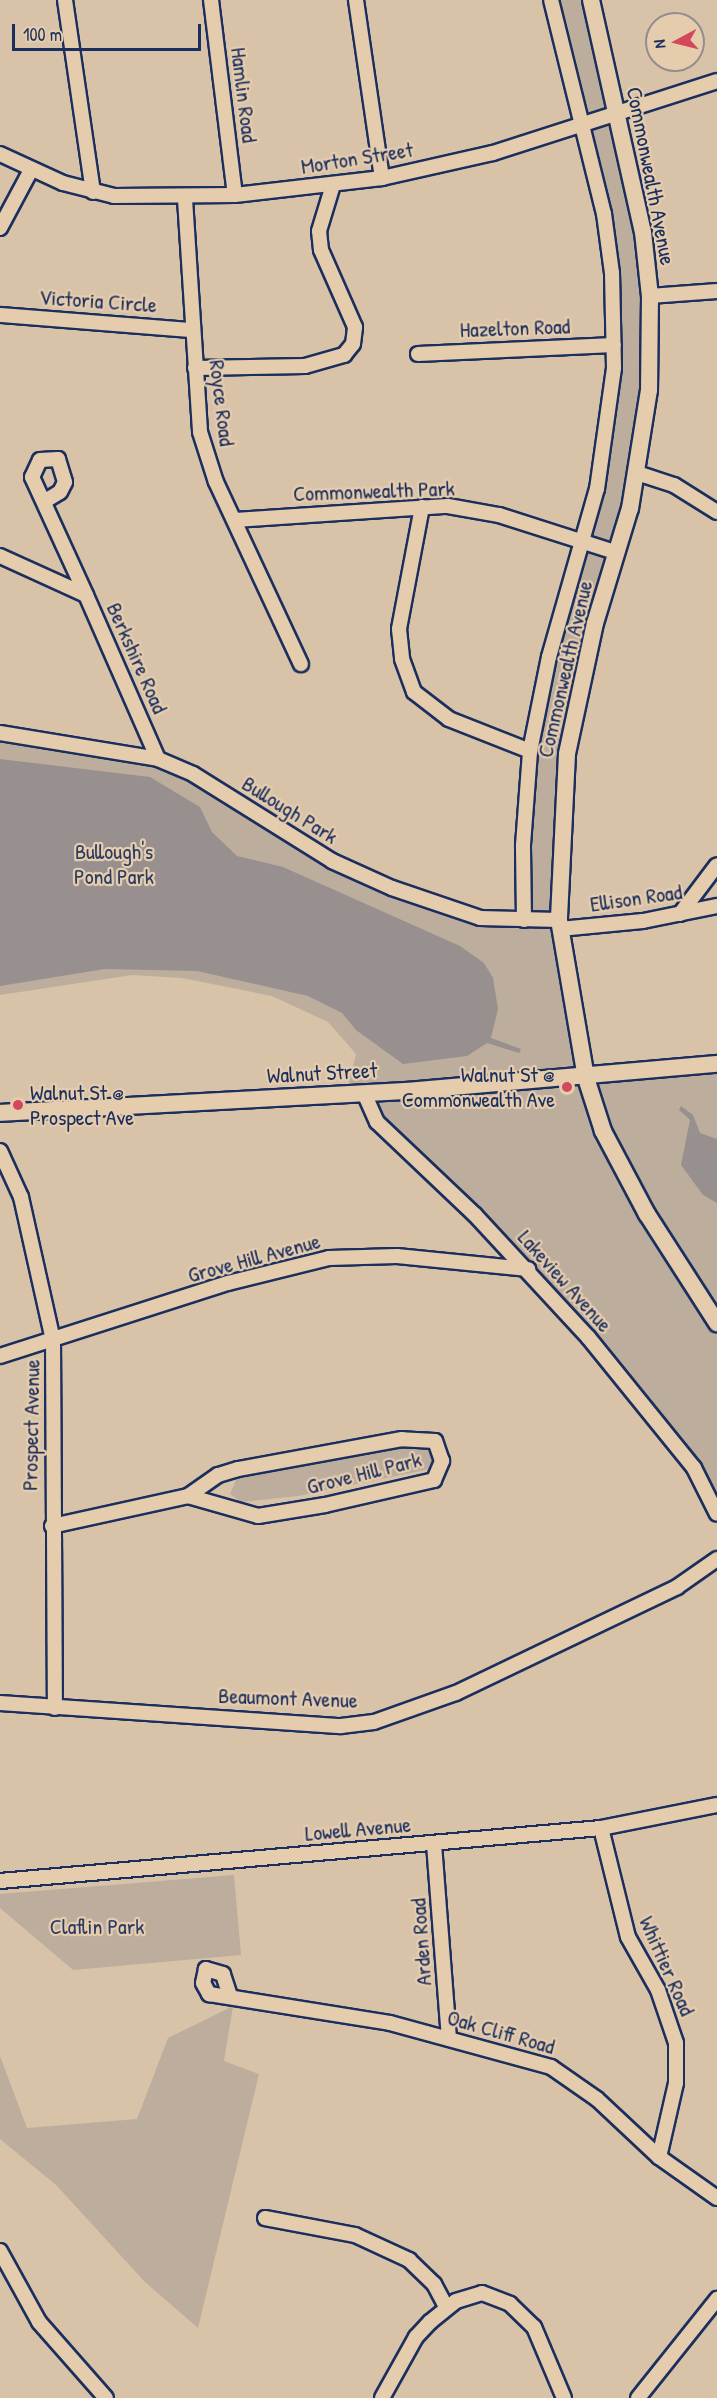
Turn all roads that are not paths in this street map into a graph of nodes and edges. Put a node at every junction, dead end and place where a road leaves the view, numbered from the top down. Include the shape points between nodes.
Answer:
1 (65, 0) edge
2 (211, 0) edge
3 (356, 0) edge
4 (551, 0) edge
5 (591, 0) edge
6 (717, 81) edge
7 (618, 114) junction
8 (584, 127) junction
9 (0, 154) edge
10 (31, 170) junction
11 (382, 178) junction
12 (333, 184) junction
13 (93, 192) junction
14 (235, 195) junction
15 (185, 199) junction
16 (0, 228) edge
17 (717, 291) edge
18 (650, 296) junction
19 (0, 315) edge
20 (192, 330) junction
21 (614, 345) junction
22 (418, 354) dead end
23 (195, 368) junction
24 (637, 473) junction
25 (45, 501) dead end
26 (422, 507) junction
27 (717, 512) edge
28 (236, 520) junction
29 (584, 542) junction
30 (615, 552) junction
31 (0, 556) edge
32 (86, 595) junction
33 (301, 664) dead end
34 (0, 733) edge
35 (531, 751) junction
36 (158, 759) junction
37 (717, 866) edge
38 (717, 906) edge
39 (678, 915) junction
40 (524, 921) junction
41 (559, 924) junction
42 (717, 1064) edge
43 (586, 1078) junction
44 (364, 1093) junction
45 (0, 1113) edge
46 (0, 1150) edge
47 (528, 1269) junction
48 (717, 1323) edge
49 (53, 1340) junction
50 (0, 1356) edge
51 (188, 1496) junction
52 (717, 1514) edge
53 (52, 1526) junction
54 (717, 1559) edge
55 (0, 1703) edge
56 (55, 1708) junction
57 (717, 1805) edge
58 (601, 1828) junction
59 (434, 1844) junction
60 (0, 1881) edge
61 (230, 1996) dead end
62 (449, 2038) junction
63 (659, 2157) junction
64 (717, 2199) edge
65 (266, 2218) dead end
66 (0, 2251) edge
67 (717, 2299) edge
68 (447, 2308) junction
69 (106, 2398) edge
70 (382, 2398) edge
71 (564, 2398) edge
72 (638, 2398) edge

1 - 13 street
2 - 14 street, Hamlin Road
3 - 11 street
4 - 8 street, Commonwealth Avenue
5 - 7 main road, Commonwealth Avenue
6 - 7 street, Morton Street
7 - 8 street, Morton Street
7 - 18 main road, Commonwealth Avenue via 643,232
8 - 11 street, Morton Street
8 - 21 street, Commonwealth Avenue via 606,234
9 - 10 street, Morton Street
10 - 13 street, Morton Street
10 - 16 street
11 - 12 street, Morton Street
12 - 14 street, Morton Street
12 - 23 street via 319,231 321,250 355,327 353,344 344,355 305,366
13 - 15 street, Morton Street via 144,199
14 - 15 street, Morton Street
15 - 20 street, Royce Road
17 - 18 street
18 - 24 main road, Commonwealth Avenue via 649,390
19 - 20 street, Victoria Circle
20 - 23 street, Royce Road
21 - 22 street, Hazelton Road
21 - 29 street, Commonwealth Avenue via 606,437
23 - 28 street, Royce Road via 205,452
24 - 27 street via 674,485
24 - 30 main road, Commonwealth Avenue
25 - 32 street
26 - 28 street, Commonwealth Park
26 - 29 street, Commonwealth Park via 465,508
26 - 35 street via 399,629 402,659 414,692 449,719
28 - 33 street, Royce Road
29 - 30 street, Commonwealth Park
29 - 35 street, Commonwealth Avenue via 549,657
30 - 41 main road, Commonwealth Avenue via 584,664 567,754
31 - 32 street, Berkshire Road
32 - 36 street, Berkshire Road
34 - 36 street, Bullough Park
35 - 40 street, Commonwealth Avenue via 523,845
36 - 40 street, Bullough Park via 193,774 271,826 360,875 464,914
37 - 39 street
38 - 39 street, Ellison Road
39 - 41 street, Ellison Road
40 - 41 street, Bullough Park
41 - 43 main road, Commonwealth Avenue
42 - 43 main road, Walnut Street
43 - 44 main road, Walnut Street
43 - 48 main road, Commonwealth Avenue via 603,1131 627,1179
44 - 45 main road, Walnut Street
44 - 47 street, Lakeview Avenue via 377,1122
46 - 49 street, Prospect Avenue via 21,1197
47 - 49 street, Grove Hill Avenue via 398,1256 329,1257 228,1283
47 - 52 street, Lakeview Avenue via 694,1468
49 - 50 street, Grove Hill Avenue
49 - 53 street, Prospect Avenue
51 - 51 street, Grove Hill Park via 218,1475 238,1469 402,1439 435,1441 442,1461 434,1480 415,1486 258,1516
51 - 53 street, Grove Hill Park
53 - 56 street, Prospect Avenue via 57,1628
54 - 56 street, Beaumont Avenue via 677,1587 456,1693 374,1722 341,1725
55 - 56 street, Beaumont Avenue
57 - 58 street, Lowell Avenue
58 - 59 street, Lowell Avenue
58 - 63 street, Whittier Road via 628,1937 667,2011 676,2043 676,2083
59 - 60 street, Lowell Avenue
59 - 62 street, Arden Road
61 - 62 street, Oak Cliff Road
62 - 63 street, Oak Cliff Road via 551,2067 597,2099
63 - 64 street, Oak Cliff Road
65 - 68 street via 355,2235 401,2256 421,2270
66 - 69 street via 39,2322
67 - 72 street
68 - 70 street via 416,2337
68 - 71 street via 482,2293 510,2304 540,2336

